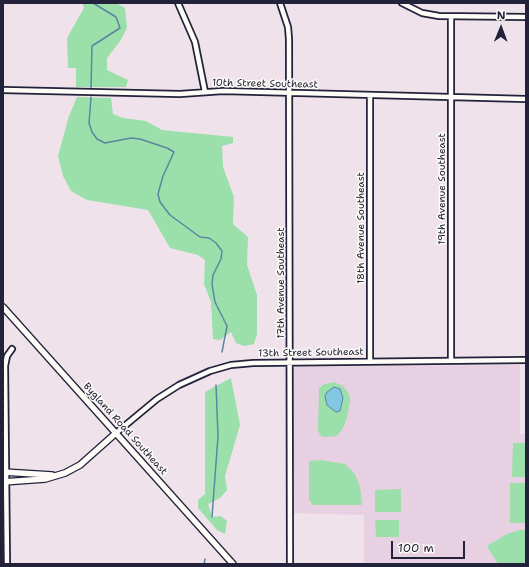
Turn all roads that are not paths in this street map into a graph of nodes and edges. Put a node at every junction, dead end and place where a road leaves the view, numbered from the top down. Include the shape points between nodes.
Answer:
1 (178, 3) edge
2 (280, 3) edge
3 (402, 3) edge
4 (451, 17) junction
5 (526, 17) edge
6 (3, 90) edge
7 (206, 92) junction
8 (289, 93) junction
9 (370, 95) junction
10 (451, 96) junction
11 (526, 99) edge
12 (3, 307) edge
13 (12, 349) dead end
14 (526, 360) edge
15 (370, 361) junction
16 (451, 361) junction
17 (290, 362) junction
18 (4, 366) edge
19 (4, 400) edge
20 (116, 433) junction
21 (4, 472) edge
22 (62, 474) junction
23 (4, 482) edge
24 (7, 564) edge
25 (233, 564) edge
26 (290, 564) edge

1 - 7 street via 195,42
2 - 8 street, 17th Avenue Southeast via 288,27
3 - 4 street via 429,15
4 - 5 street
4 - 10 street, 19th Avenue Southeast
6 - 7 street, 10th Street Southeast via 180,94
7 - 8 street, 10th Street Southeast
8 - 9 street, 10th Street Southeast
8 - 17 street, 17th Avenue Southeast
9 - 10 street, 10th Street Southeast
9 - 15 street, 18th Avenue Southeast
10 - 11 street, 10th Street Southeast
10 - 16 street, 19th Avenue Southeast
12 - 20 street, Bygland Road Southeast
13 - 18 street
14 - 16 street, 13th Street Southeast
15 - 16 street, 13th Street Southeast
15 - 17 street, 13th Street Southeast
17 - 20 street, 13th Street Southeast via 241,364 199,375 157,399
17 - 26 street, 17th Avenue Southeast
18 - 19 street
19 - 21 street
20 - 22 street via 80,465
20 - 25 street, Bygland Road Southeast
21 - 22 street
21 - 23 street
22 - 23 street via 45,480
23 - 24 street

